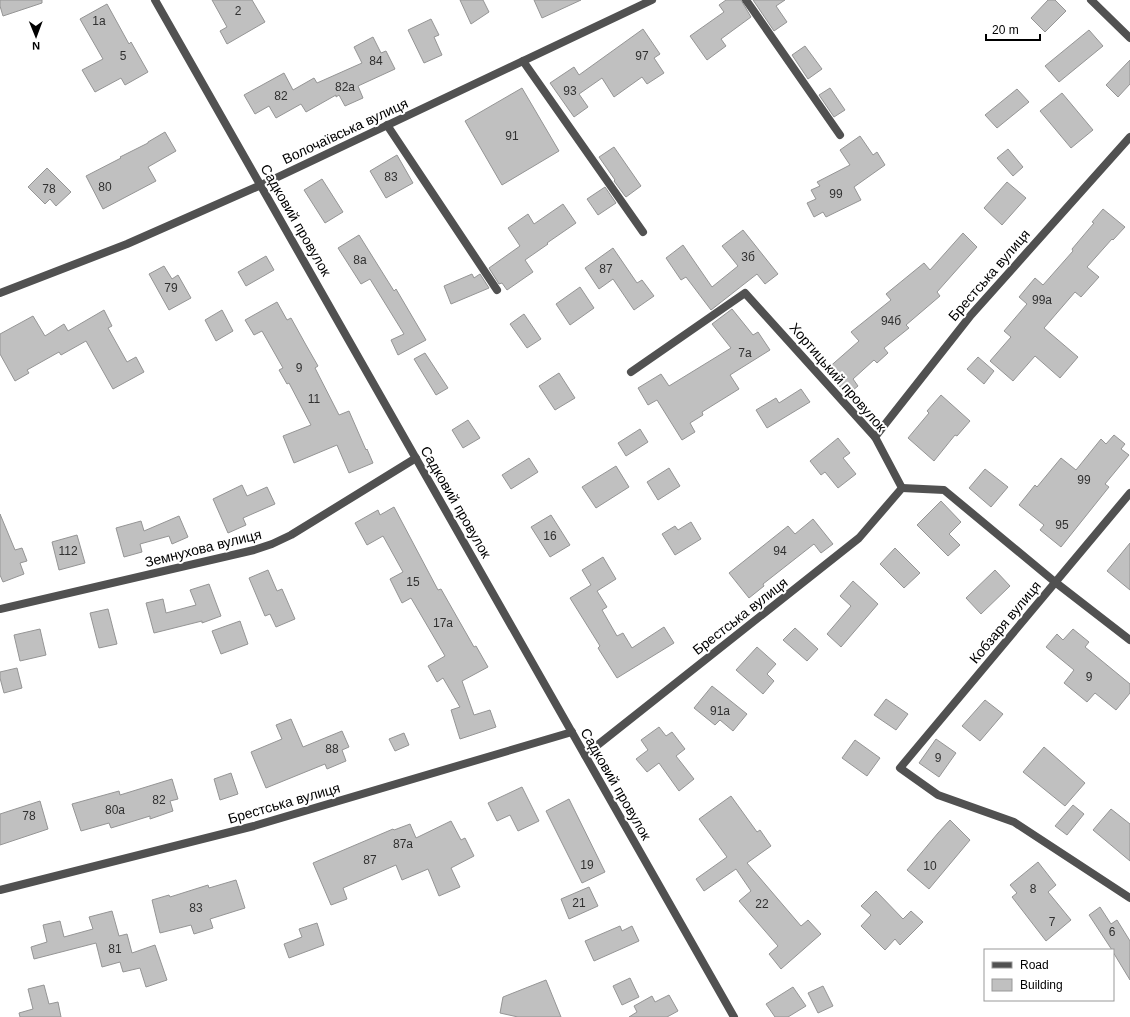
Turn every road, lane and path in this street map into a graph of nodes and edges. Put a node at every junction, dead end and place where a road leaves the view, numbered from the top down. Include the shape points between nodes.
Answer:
1 (155, 0) edge
2 (652, 0) edge
3 (746, 0) edge
4 (1091, 0) edge
5 (1130, 38) edge
6 (523, 61) junction
7 (387, 125) junction
8 (840, 135) dead end
9 (1130, 136) edge
10 (261, 185) junction
11 (643, 232) dead end
12 (497, 290) dead end
13 (0, 293) edge
14 (631, 372) dead end
15 (875, 437) junction
16 (416, 458) junction
17 (902, 488) junction
18 (1130, 493) edge
19 (1055, 582) junction
20 (0, 610) edge
21 (1130, 640) edge
22 (572, 732) junction
23 (585, 755) junction
24 (0, 890) edge
25 (1130, 898) edge
26 (734, 1017) edge

1 - 10 street, Садковий провулок
2 - 6 street, Волочаївська вулиця
3 - 8 street
4 - 5 street
6 - 7 street, Волочаївська вулиця
6 - 11 street
7 - 10 street, Волочаївська вулиця
7 - 12 street
9 - 15 street, Брестська вулиця via 970,315
10 - 13 street, Волочаївська вулиця via 127,244
10 - 16 street, Садковий провулок
14 - 15 street, Хортицький провулок via 745,293
15 - 17 street, Хортицький провулок
16 - 20 street, Земнухова вулиця via 291,535 272,544
16 - 22 street, Садковий провулок
17 - 19 street via 944,490
17 - 23 street, Брестська вулиця via 859,538
18 - 19 street, Кобзаря вулиця
19 - 21 street
19 - 25 street, Кобзаря вулиця via 900,768 938,795 1014,822
22 - 23 street, Садковий провулок
22 - 24 street, Брестська вулиця via 254,826
23 - 26 street, Садковий провулок

